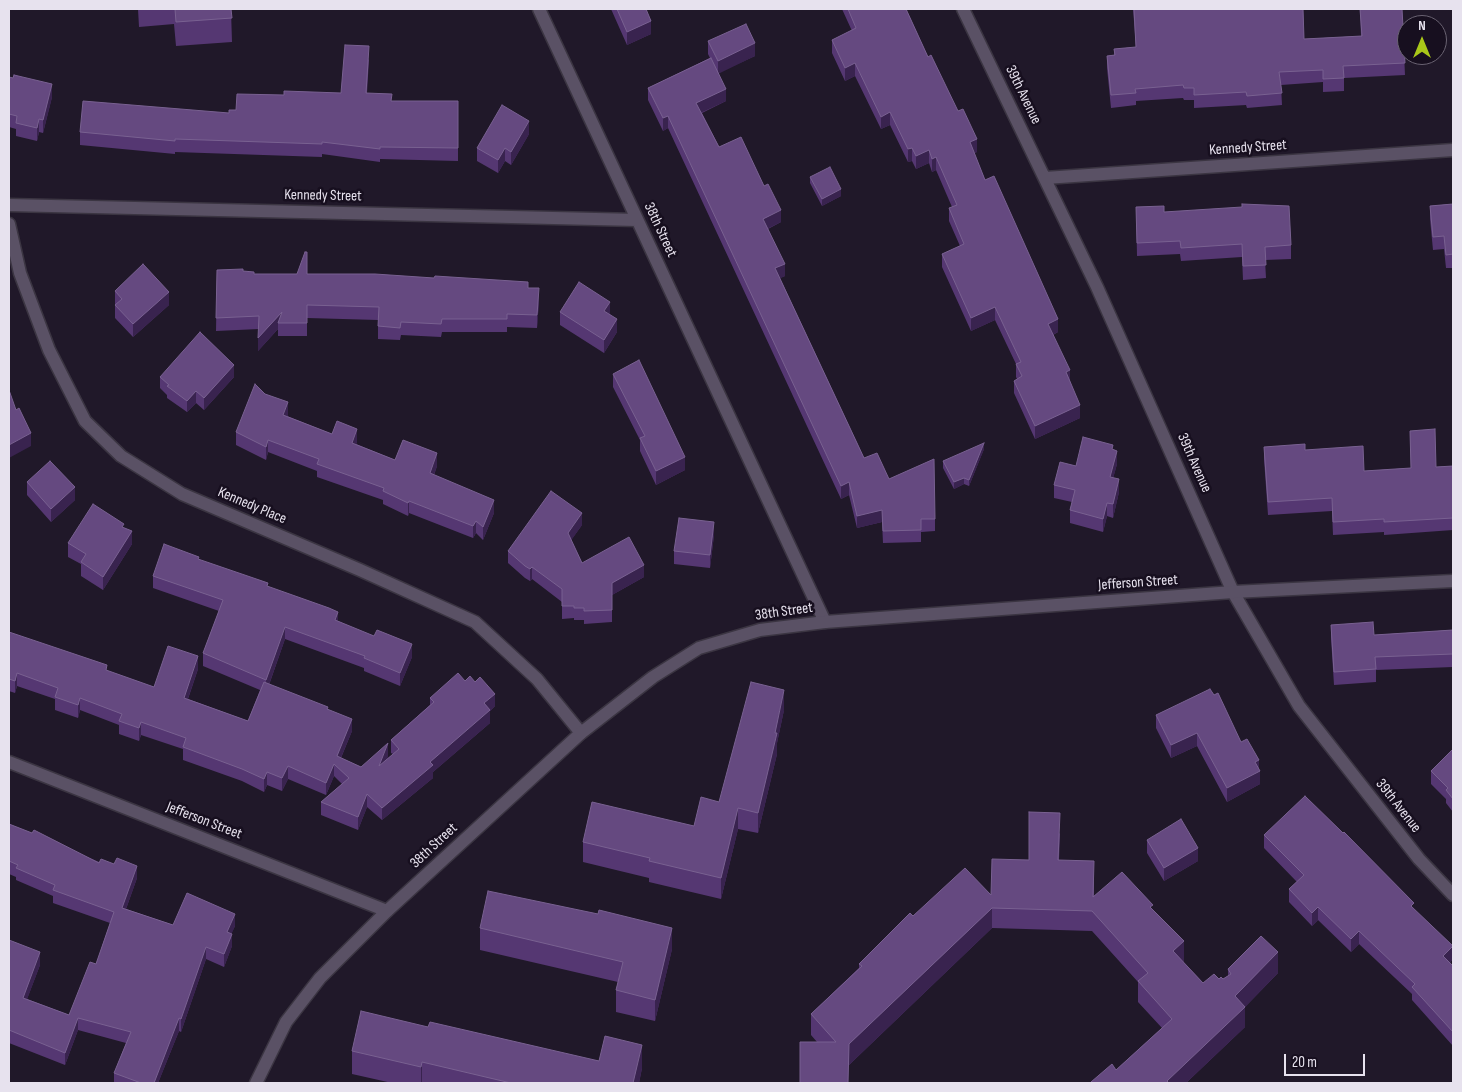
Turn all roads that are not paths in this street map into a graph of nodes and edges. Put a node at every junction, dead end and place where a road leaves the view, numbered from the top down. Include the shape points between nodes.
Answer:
1 (539, 9) edge
2 (963, 9) edge
3 (1453, 150) edge
4 (1045, 178) junction
5 (9, 205) edge
6 (637, 220) junction
7 (9, 224) edge
8 (1453, 582) edge
9 (1234, 592) junction
10 (825, 622) junction
11 (581, 733) junction
12 (9, 762) edge
13 (1453, 895) edge
14 (387, 911) junction
15 (256, 1083) edge

1 - 6 street, 38th Street
2 - 4 street, 39th Avenue
3 - 4 street, Kennedy Street
4 - 9 street, 39th Avenue
5 - 6 street, Kennedy Street
6 - 10 street, 38th Street
7 - 11 street, Kennedy Place via 20,274 49,350 85,421 121,456 182,494 475,622 537,679
8 - 9 street, Jefferson Street
9 - 10 street, Jefferson Street
9 - 13 street, 39th Avenue via 1299,706 1420,859
10 - 11 street, 38th Street via 760,630 699,648 653,677
11 - 14 street, 38th Street
12 - 14 street, Jefferson Street
14 - 15 street, 38th Street via 320,978 286,1022

